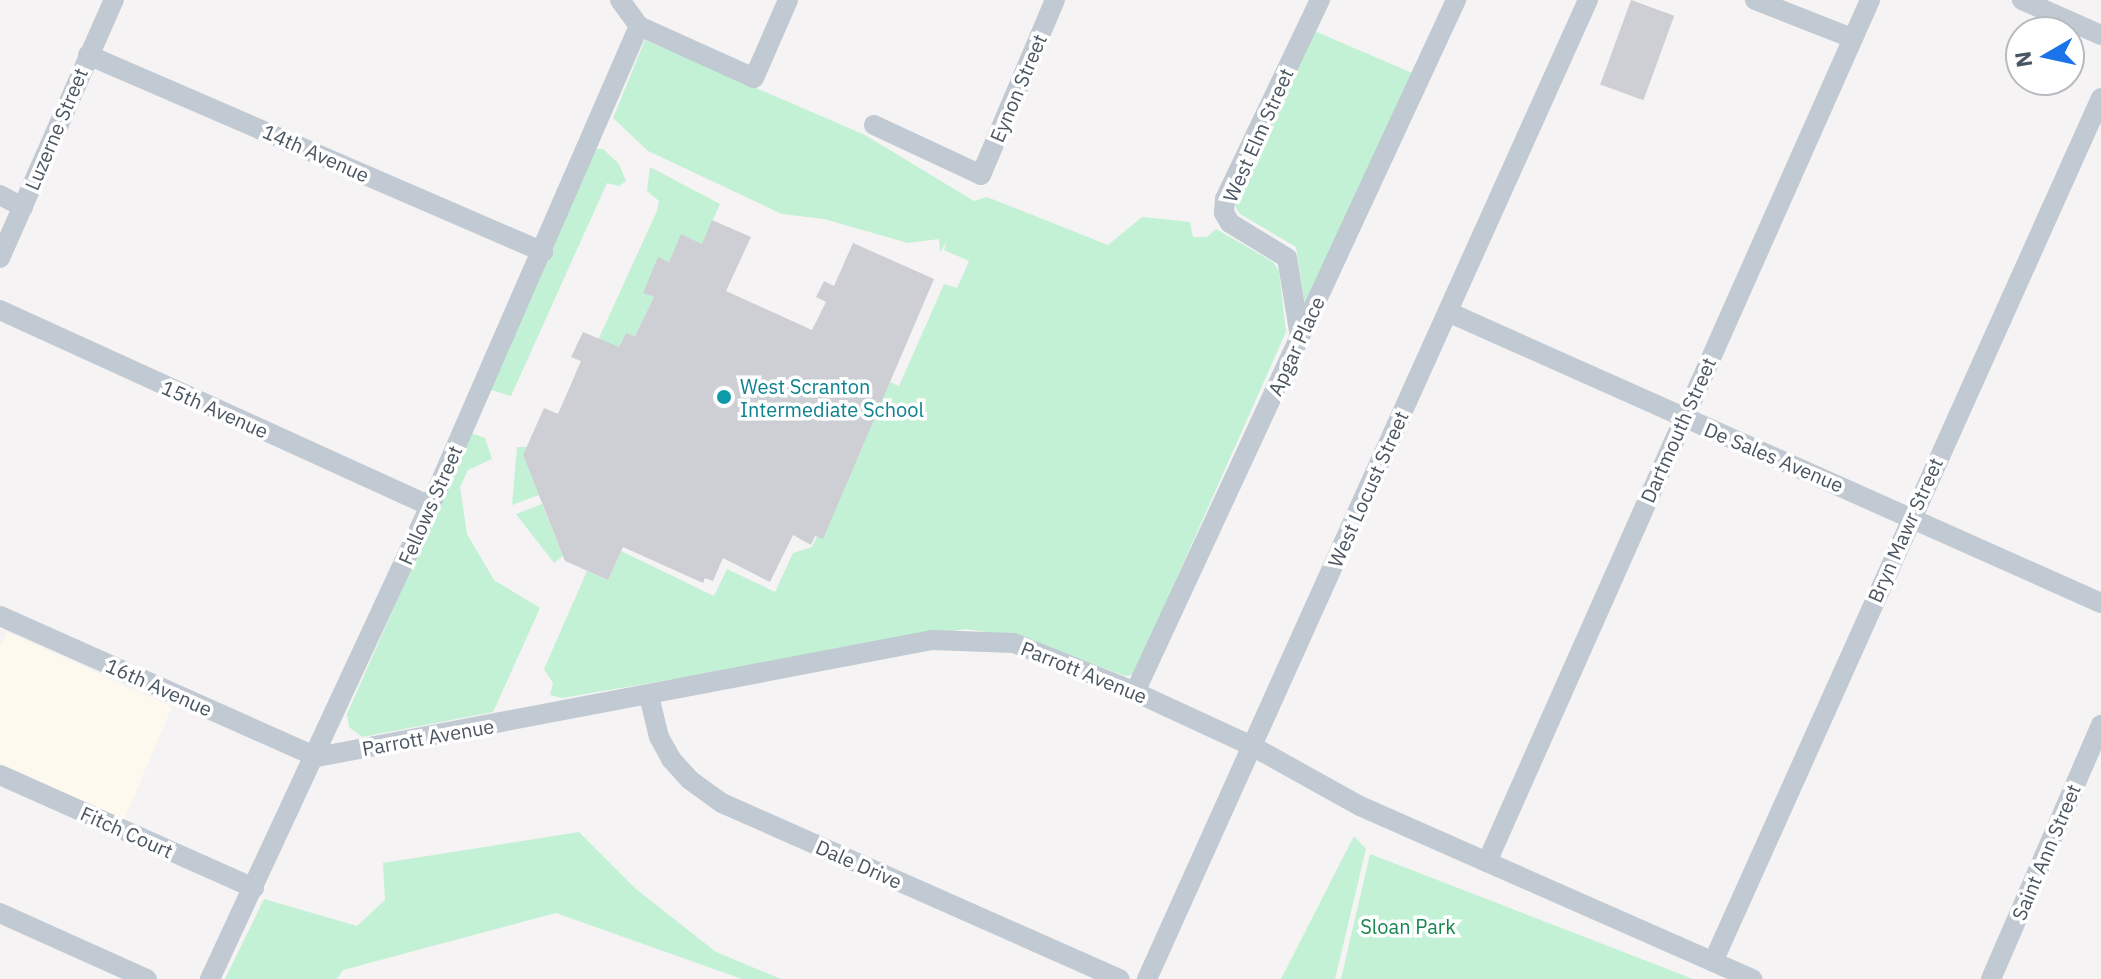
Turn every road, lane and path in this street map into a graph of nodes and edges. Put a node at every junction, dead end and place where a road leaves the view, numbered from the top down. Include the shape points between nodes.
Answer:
1 (114, 0) edge
2 (620, 0) edge
3 (788, 0) edge
4 (1055, 0) edge
5 (1320, 0) edge
6 (1456, 0) edge
7 (1588, 0) edge
8 (1755, 0) edge
9 (1870, 0) edge
10 (2022, 0) edge
11 (639, 26) junction
12 (2101, 35) edge
13 (1852, 38) junction
14 (88, 55) junction
15 (2101, 98) edge
16 (874, 125) dead end
17 (0, 195) edge
18 (23, 207) junction
19 (543, 252) junction
20 (0, 258) edge
21 (0, 310) edge
22 (1448, 312) junction
23 (1300, 337) junction
24 (1683, 418) junction
25 (430, 506) junction
26 (1910, 518) junction
27 (2101, 603) edge
28 (0, 616) edge
29 (1135, 692) junction
30 (649, 696) junction
31 (2101, 725) edge
32 (1252, 746) junction
33 (317, 757) junction
34 (0, 775) edge
35 (1487, 862) junction
36 (254, 888) junction
37 (0, 913) edge
38 (1713, 962) junction
39 (147, 979) edge
40 (210, 979) edge
41 (1120, 979) edge
42 (1147, 979) edge
43 (1753, 979) edge
44 (1991, 979) edge

1 - 14 street, Luzerne Street
2 - 11 street
3 - 11 street via 754,78
4 - 16 street, Eynon Street via 981,175
5 - 23 street, West Elm Street via 1225,199 1224,213 1230,223 1287,258
6 - 23 street, Apgar Place
7 - 22 street, West Locust Street
8 - 13 street
9 - 13 street, Dartmouth Street
10 - 12 street
11 - 19 street, Fellows Street
13 - 24 street, Dartmouth Street
14 - 18 street, Luzerne Street
14 - 19 street, 14th Avenue
15 - 26 street, Bryn Mawr Street
17 - 18 street
18 - 20 street, Luzerne Street
19 - 25 street, Fellows Street
21 - 25 street, 15th Avenue
22 - 24 street, De Sales Avenue
22 - 32 street, West Locust Street
23 - 29 street, Apgar Place
24 - 26 street, De Sales Avenue
24 - 35 street, Dartmouth Street
25 - 33 street, Fellows Street
26 - 27 street, De Sales Avenue
26 - 38 street, Bryn Mawr Street
28 - 33 street, 16th Avenue
29 - 30 street, Parrott Avenue via 1026,647 982,638 932,640
29 - 32 street, Parrott Avenue
30 - 33 street, Parrott Avenue
30 - 41 street, Dale Drive via 659,737 671,759 722,803
31 - 44 street, Saint Ann Street
32 - 35 street, Parrott Avenue via 1360,806
32 - 42 street, West Locust Street
33 - 36 street, Fellows Street
34 - 36 street, Fitch Court
35 - 38 street, Parrott Avenue
36 - 40 street, Fellows Street
37 - 39 street
38 - 43 street, Parrott Avenue

